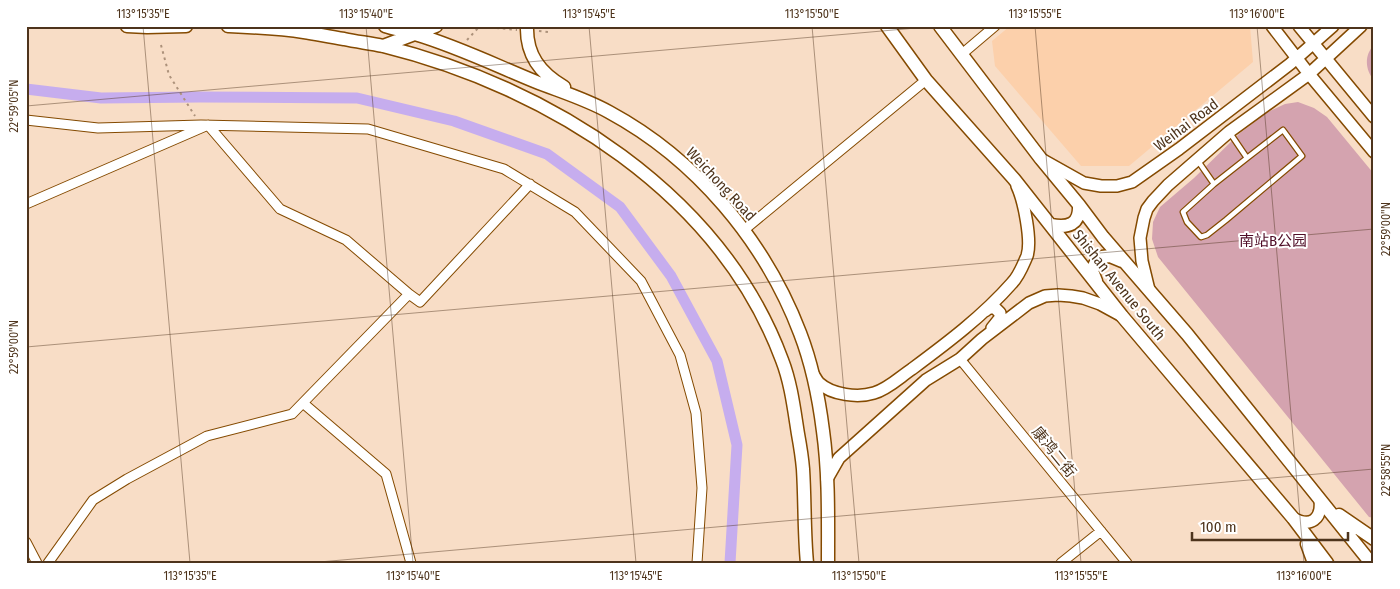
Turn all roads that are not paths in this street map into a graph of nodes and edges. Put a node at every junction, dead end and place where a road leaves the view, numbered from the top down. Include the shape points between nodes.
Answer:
1 (127, 26) edge
2 (186, 26) edge
3 (228, 26) edge
4 (317, 26) edge
5 (385, 26) edge
6 (436, 26) edge
7 (887, 26) edge
8 (940, 26) edge
9 (995, 26) edge
10 (1272, 26) edge
11 (1299, 26) edge
12 (1333, 26) edge
13 (1361, 26) edge
14 (527, 29) edge
15 (304, 32) junction
16 (416, 34) junction
17 (1313, 44) junction
18 (383, 46) junction
19 (962, 54) junction
20 (1297, 58) junction
21 (1326, 59) junction
22 (1309, 74) junction
23 (926, 80) junction
24 (534, 81) junction
25 (525, 98) junction
26 (608, 111) junction
27 (1374, 117) edge
28 (26, 120) edge
29 (208, 125) junction
30 (1229, 132) junction
31 (1180, 149) junction
32 (1374, 152) edge
33 (1247, 158) junction
34 (1041, 159) junction
35 (1197, 160) junction
36 (1186, 171) junction
37 (1014, 179) junction
38 (530, 184) junction
39 (1214, 184) junction
40 (26, 204) edge
41 (1079, 205) junction
42 (1051, 225) junction
43 (744, 230) junction
44 (1124, 262) junction
45 (1096, 283) junction
46 (1149, 290) junction
47 (409, 294) junction
48 (981, 315) junction
49 (1122, 316) junction
50 (982, 339) junction
51 (935, 352) junction
52 (960, 359) junction
53 (812, 372) junction
54 (926, 380) junction
55 (303, 403) junction
56 (827, 479) junction
57 (1323, 503) junction
58 (1297, 523) junction
59 (1100, 531) junction
60 (1374, 539) edge
61 (26, 542) edge
62 (36, 563) edge
63 (48, 563) edge
64 (411, 563) edge
65 (696, 563) edge
66 (807, 563) edge
67 (828, 563) edge
68 (1061, 563) edge
69 (1127, 563) edge
70 (1314, 563) edge
71 (1327, 563) edge
72 (1371, 563) edge

1 - 2 main road
3 - 15 main road
4 - 15 main road
5 - 16 main road, Weichong Road
6 - 16 main road
7 - 23 main road, Shishan Avenue South
8 - 19 main road, Shishan Avenue South
9 - 19 street
10 - 20 street
11 - 17 street
12 - 17 street, Weihai Road
13 - 21 street
14 - 26 main road via 534,61 551,79
15 - 18 main road
16 - 18 main road
16 - 24 main road, Weichong Road
17 - 20 street, Weihai Road
17 - 21 street
18 - 25 main road via 486,80
19 - 34 main road, Shishan Avenue South
20 - 22 street
20 - 31 street, Weihai Road
21 - 22 street
21 - 27 street
22 - 30 street
22 - 32 street
23 - 37 main road, Shishan Avenue South
23 - 43 street
24 - 25 main road via 520,82 519,92
24 - 26 main road, Weichong Road
25 - 66 main road via 590,133 672,197 726,257 748,290 770,329 792,396 803,467
26 - 43 main road, Weichong Road via 670,153 719,200
28 - 29 street via 98,128
29 - 38 street via 368,129 504,169
29 - 40 street
29 - 47 street via 280,208 346,240
30 - 33 lane
30 - 35 street
31 - 34 street, Weihai Road via 1132,182 1117,186 1084,183
31 - 36 street via 1174,166 1181,172
33 - 39 lane
33 - 39 lane via 1283,130 1302,156 1201,237 1187,222 1183,212
34 - 41 main road, Shishan Avenue South
35 - 36 street
35 - 39 lane
36 - 46 street via 1152,201 1144,218 1140,249
37 - 42 main road, Shishan Avenue South
37 - 48 street via 1025,211 1028,254 1014,281
38 - 47 street via 420,302
38 - 65 street via 575,212 641,281 680,355 696,413 702,488
41 - 42 main road via 1079,214 1070,225
41 - 44 main road, Shishan Avenue South
42 - 45 main road, Shishan Avenue South
43 - 53 main road, Weichong Road via 775,279 800,334
44 - 45 main road via 1110,256 1102,257 1092,271
44 - 46 main road, Shishan Avenue South
45 - 49 main road, Shishan Avenue South
46 - 57 main road, Shishan Avenue South
47 - 55 street
48 - 50 street via 989,308 1000,313 996,324
48 - 51 street
49 - 50 street via 1083,298 1045,296 1029,303
49 - 58 main road, Shishan Avenue South
50 - 52 street
51 - 53 street via 887,387 861,396 829,389 819,383
51 - 54 street via 916,377 921,382
52 - 54 street
52 - 59 street, 康鸿二街
53 - 56 main road, Weichong Road via 824,432
54 - 56 street via 839,458
55 - 63 street via 292,414 207,436 127,478 94,500
55 - 64 street via 386,474
56 - 67 main road, Weichong Road
57 - 58 street via 1318,517 1310,522
57 - 60 main road
57 - 72 main road, Shishan Avenue South
58 - 70 main road
58 - 71 main road, Shishan Avenue South
59 - 68 street
59 - 69 street, 康鸿二街
61 - 62 street

